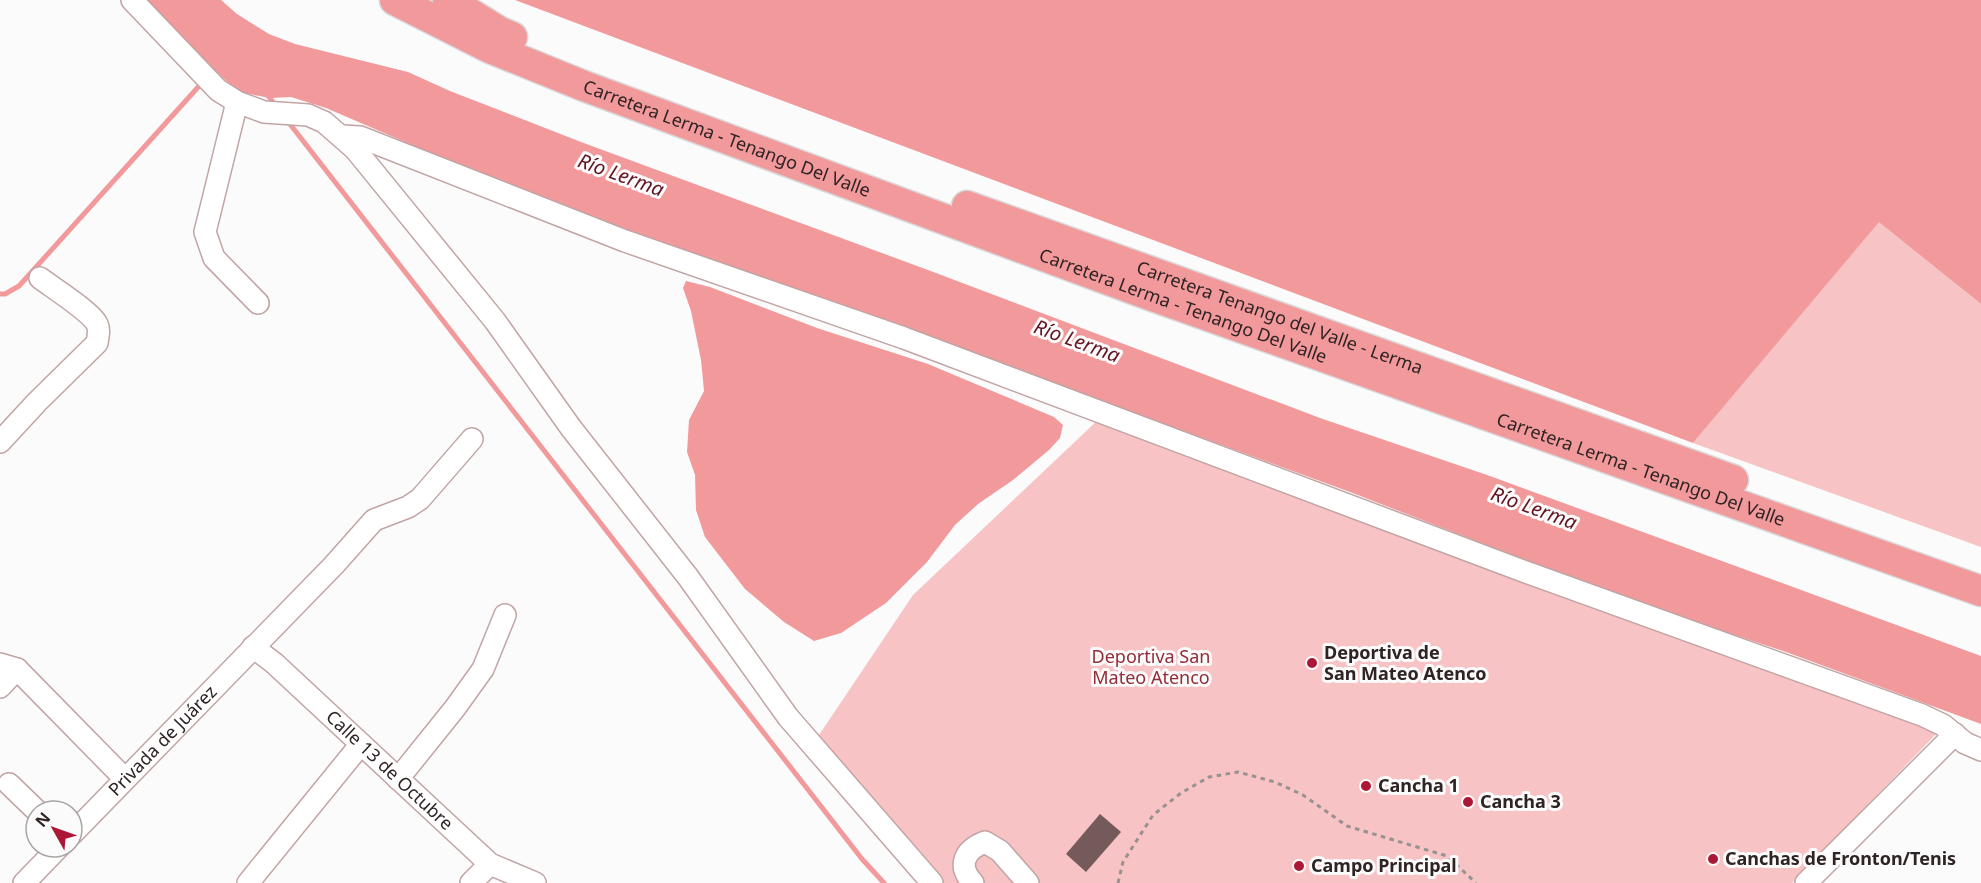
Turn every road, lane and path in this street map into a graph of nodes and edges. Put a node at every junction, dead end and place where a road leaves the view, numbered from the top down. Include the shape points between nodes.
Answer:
1 (132, 0) edge
2 (395, 0) edge
3 (448, 0) edge
4 (237, 102) junction
5 (342, 136) junction
6 (40, 278) dead end
7 (258, 303) dead end
8 (472, 439) dead end
9 (0, 442) edge
10 (1981, 570) edge
11 (1981, 591) edge
12 (505, 615) dead end
13 (253, 647) junction
14 (8, 666) edge
15 (0, 687) edge
16 (1955, 734) junction
17 (361, 744) junction
18 (1981, 750) edge
19 (124, 778) junction
20 (398, 779) junction
21 (9, 784) dead end
22 (25, 799) edge
23 (84, 821) edge
24 (47, 859) edge
25 (490, 864) junction
26 (24, 883) edge
27 (248, 883) edge
28 (471, 883) edge
29 (535, 883) edge
30 (932, 883) edge
31 (973, 883) edge
32 (1028, 883) edge
33 (1118, 883) edge
34 (1476, 883) edge
35 (1806, 883) edge

1 - 4 street via 218,90
2 - 11 highway, Carretera Lerma - Tenango Del Valle via 490,48 607,94 1155,297
3 - 10 highway, Carretera Tenango del Valle - Lerma via 500,32 592,72
4 - 5 street via 264,112 308,116
4 - 7 street via 205,232 214,258
5 - 16 street via 360,137 625,241 904,338 1512,567 1922,715
5 - 30 street via 489,314 560,413 688,577 788,717
6 - 9 street via 90,315 97,324 97,343
8 - 13 street, Privada de Juárez via 420,499 374,520
12 - 20 street via 483,669
13 - 17 street, Calle 13 de Octubre
13 - 19 street, Privada de Juárez
14 - 15 street
14 - 19 street
16 - 18 street
16 - 35 street
17 - 20 street, Calle 13 de Octubre
17 - 27 street
19 - 23 street, Privada de Juárez
20 - 25 street, Calle 13 de Octubre
21 - 22 street
24 - 26 street
25 - 28 street
25 - 29 street, Calle 13 de Octubre
31 - 32 street via 966,875 964,859 972,847 985,842 1000,851
33 - 34 path via 1123,862 1153,815 1209,777 1238,772 1303,795 1347,826 1447,856

